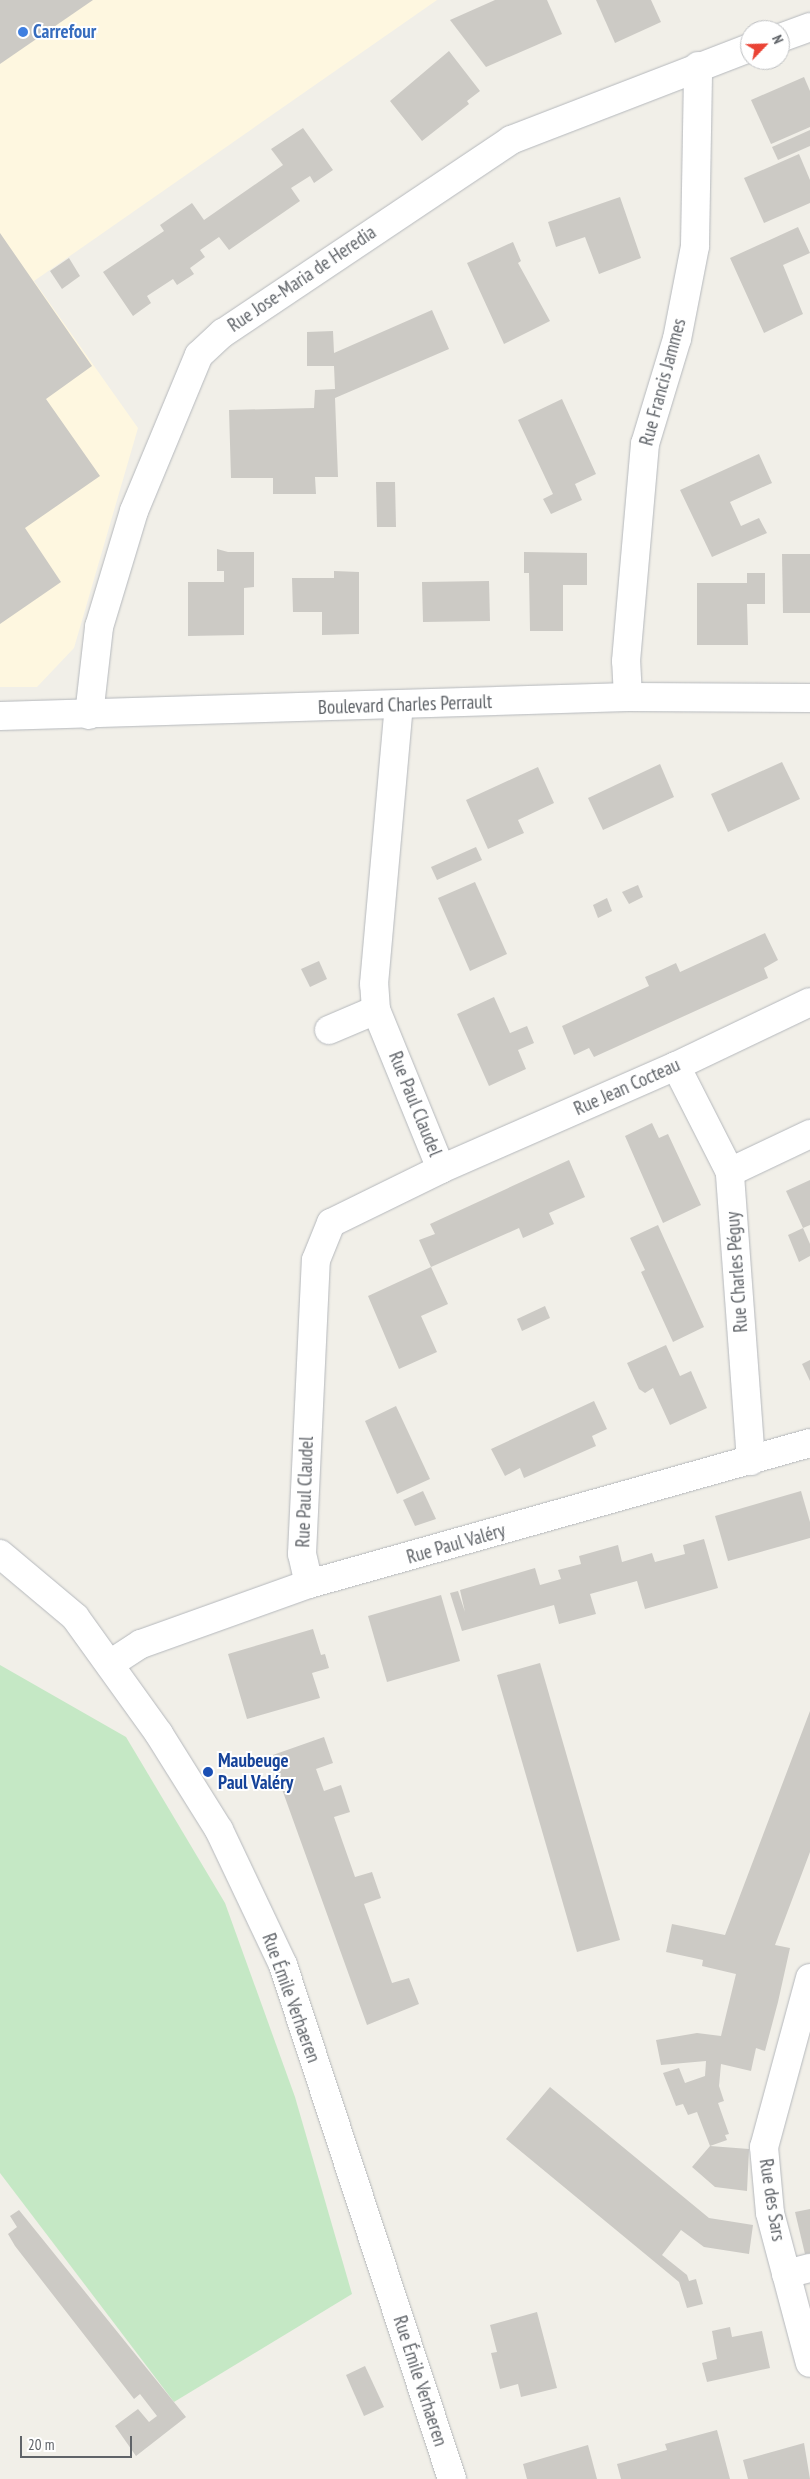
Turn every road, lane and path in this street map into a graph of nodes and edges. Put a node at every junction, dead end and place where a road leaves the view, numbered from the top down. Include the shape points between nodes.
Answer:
1 (810, 27) edge
2 (790, 34) edge
3 (740, 51) edge
4 (698, 66) junction
5 (628, 698) junction
6 (810, 698) edge
7 (400, 705) junction
8 (89, 715) junction
9 (0, 716) edge
10 (810, 1002) edge
11 (376, 1010) junction
12 (329, 1030) dead end
13 (676, 1066) junction
14 (810, 1134) edge
15 (441, 1169) junction
16 (730, 1172) junction
17 (810, 1443) edge
18 (751, 1461) junction
19 (0, 1554) edge
20 (309, 1584) junction
21 (110, 1664) junction
22 (810, 1978) edge
23 (798, 2271) edge
24 (810, 2363) edge
25 (452, 2479) edge

1 - 2 street
3 - 4 street, Rue Jose-Maria de Heredia
4 - 5 street, Rue Francis Jammes via 695,246 677,340 645,444 626,661
4 - 8 street, Rue Jose-Maria de Heredia via 510,140 223,333 199,355 134,511 99,627
5 - 6 street, Boulevard Charles Perrault
5 - 7 street, Boulevard Charles Perrault
7 - 8 street, Boulevard Charles Perrault
7 - 11 street, Rue Paul Claudel via 374,984
8 - 9 street, Boulevard Charles Perrault
10 - 13 street, Rue Jean Cocteau
11 - 12 street
11 - 15 street, Rue Paul Claudel
13 - 15 street, Rue Jean Cocteau
13 - 16 street
14 - 16 street
15 - 20 street, Rue Paul Claudel via 331,1223 316,1260 302,1554
16 - 18 street, Rue Charles Péguy
17 - 18 street, Rue Paul Valéry
18 - 20 street, Rue Paul Valéry
19 - 21 street, Rue Émile Verhaeren via 74,1617
20 - 21 street, Rue Paul Valéry via 141,1644
21 - 25 street, Rue Émile Verhaeren via 219,1830 283,1965
22 - 23 street, Rue des Sars via 764,2147 770,2213
23 - 24 street, Rue des Sars

